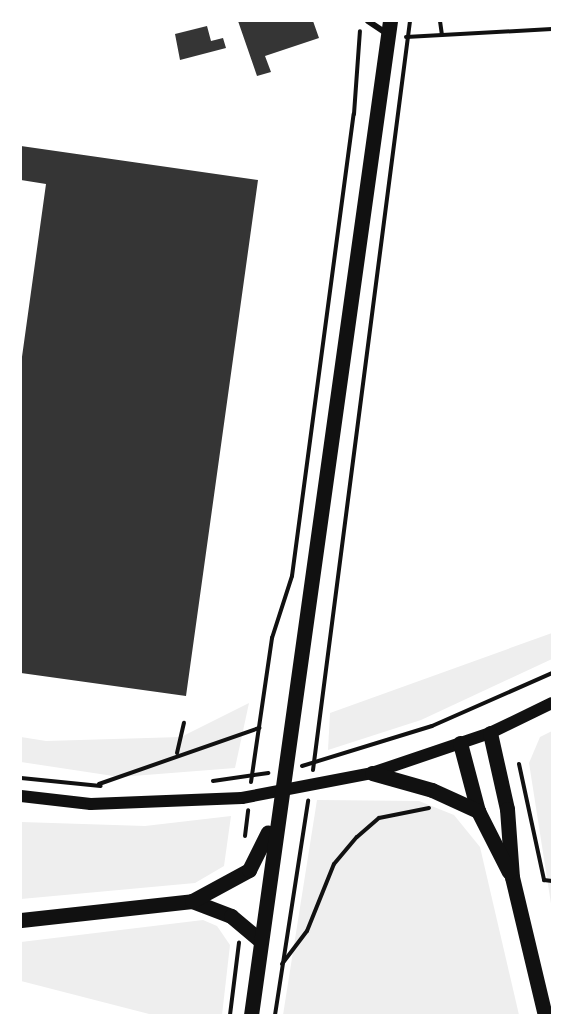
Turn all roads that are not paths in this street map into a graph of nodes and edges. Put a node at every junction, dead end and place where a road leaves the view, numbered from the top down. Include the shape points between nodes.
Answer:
1 (368, 21) edge
2 (389, 28) edge
3 (552, 703) edge
4 (490, 733) junction
5 (460, 743) junction
6 (372, 773) junction
7 (21, 796) edge
8 (276, 809) junction
9 (478, 811) junction
10 (512, 877) junction
11 (192, 902) junction
12 (21, 920) edge
13 (260, 940) junction
14 (251, 1015) edge
15 (545, 1015) edge

1 - 2 street
2 - 8 main road
3 - 4 main road
4 - 5 main road
4 - 10 main road via 507,809
5 - 6 main road
5 - 9 main road
6 - 7 main road via 242,798 172,803 91,804
6 - 9 main road via 448,795
8 - 11 main road via 249,870
8 - 13 main road
9 - 10 main road
10 - 15 main road
11 - 12 main road
11 - 13 main road via 231,916
13 - 14 main road

